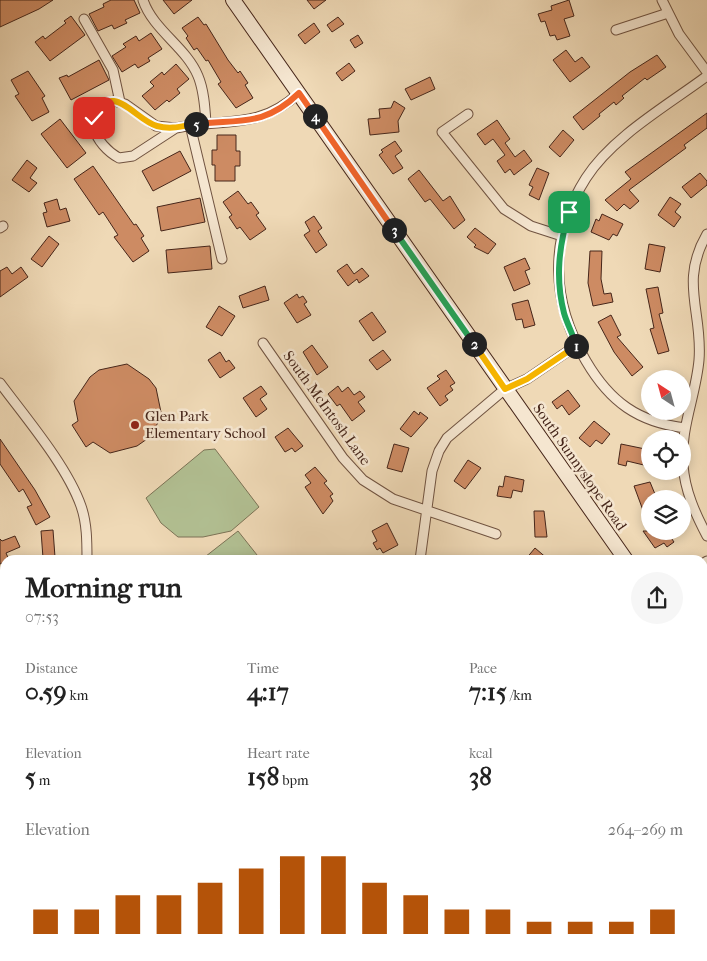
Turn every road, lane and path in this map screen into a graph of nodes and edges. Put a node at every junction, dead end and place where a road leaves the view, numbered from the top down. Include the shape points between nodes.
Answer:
1 (143, 0) edge
2 (232, 0) edge
3 (662, 0) edge
4 (668, 14) junction
5 (84, 19) dead end
6 (616, 30) dead end
7 (707, 74) edge
8 (299, 93) junction
9 (120, 102) junction
10 (468, 114) dead end
11 (206, 123) junction
12 (190, 125) junction
13 (176, 128) junction
14 (707, 234) edge
15 (562, 236) junction
16 (222, 259) dead end
17 (263, 342) dead end
18 (577, 345) junction
19 (0, 383) edge
20 (505, 389) junction
21 (685, 428) junction
22 (426, 511) junction
23 (496, 534) dead end
24 (707, 536) edge
25 (87, 555) edge
26 (421, 555) edge
27 (622, 555) edge

1 - 11 street via 153,19 199,77
2 - 8 street, South Sunnyslope Road
3 - 4 street
4 - 6 street
4 - 7 street
5 - 9 street via 113,70
7 - 15 street via 598,161 575,198
8 - 11 street via 264,117
8 - 20 street, South Sunnyslope Road
9 - 13 street via 156,126
9 - 13 street via 100,107 93,125 108,150 119,158 133,156
10 - 15 street via 442,132 504,209 531,226
11 - 12 street
12 - 13 street
12 - 16 street
14 - 21 street via 698,251 693,272 699,357
15 - 18 street via 558,274 561,298
17 - 22 street, South McIntosh Lane via 353,470 377,491
18 - 20 street via 527,379
18 - 21 street via 605,388 622,405 654,423
19 - 25 street via 76,494 84,521
20 - 22 street via 458,427 443,445 432,471
20 - 27 street, South Sunnyslope Road
21 - 24 street via 685,482
22 - 23 street, South McIntosh Lane
22 - 26 street

